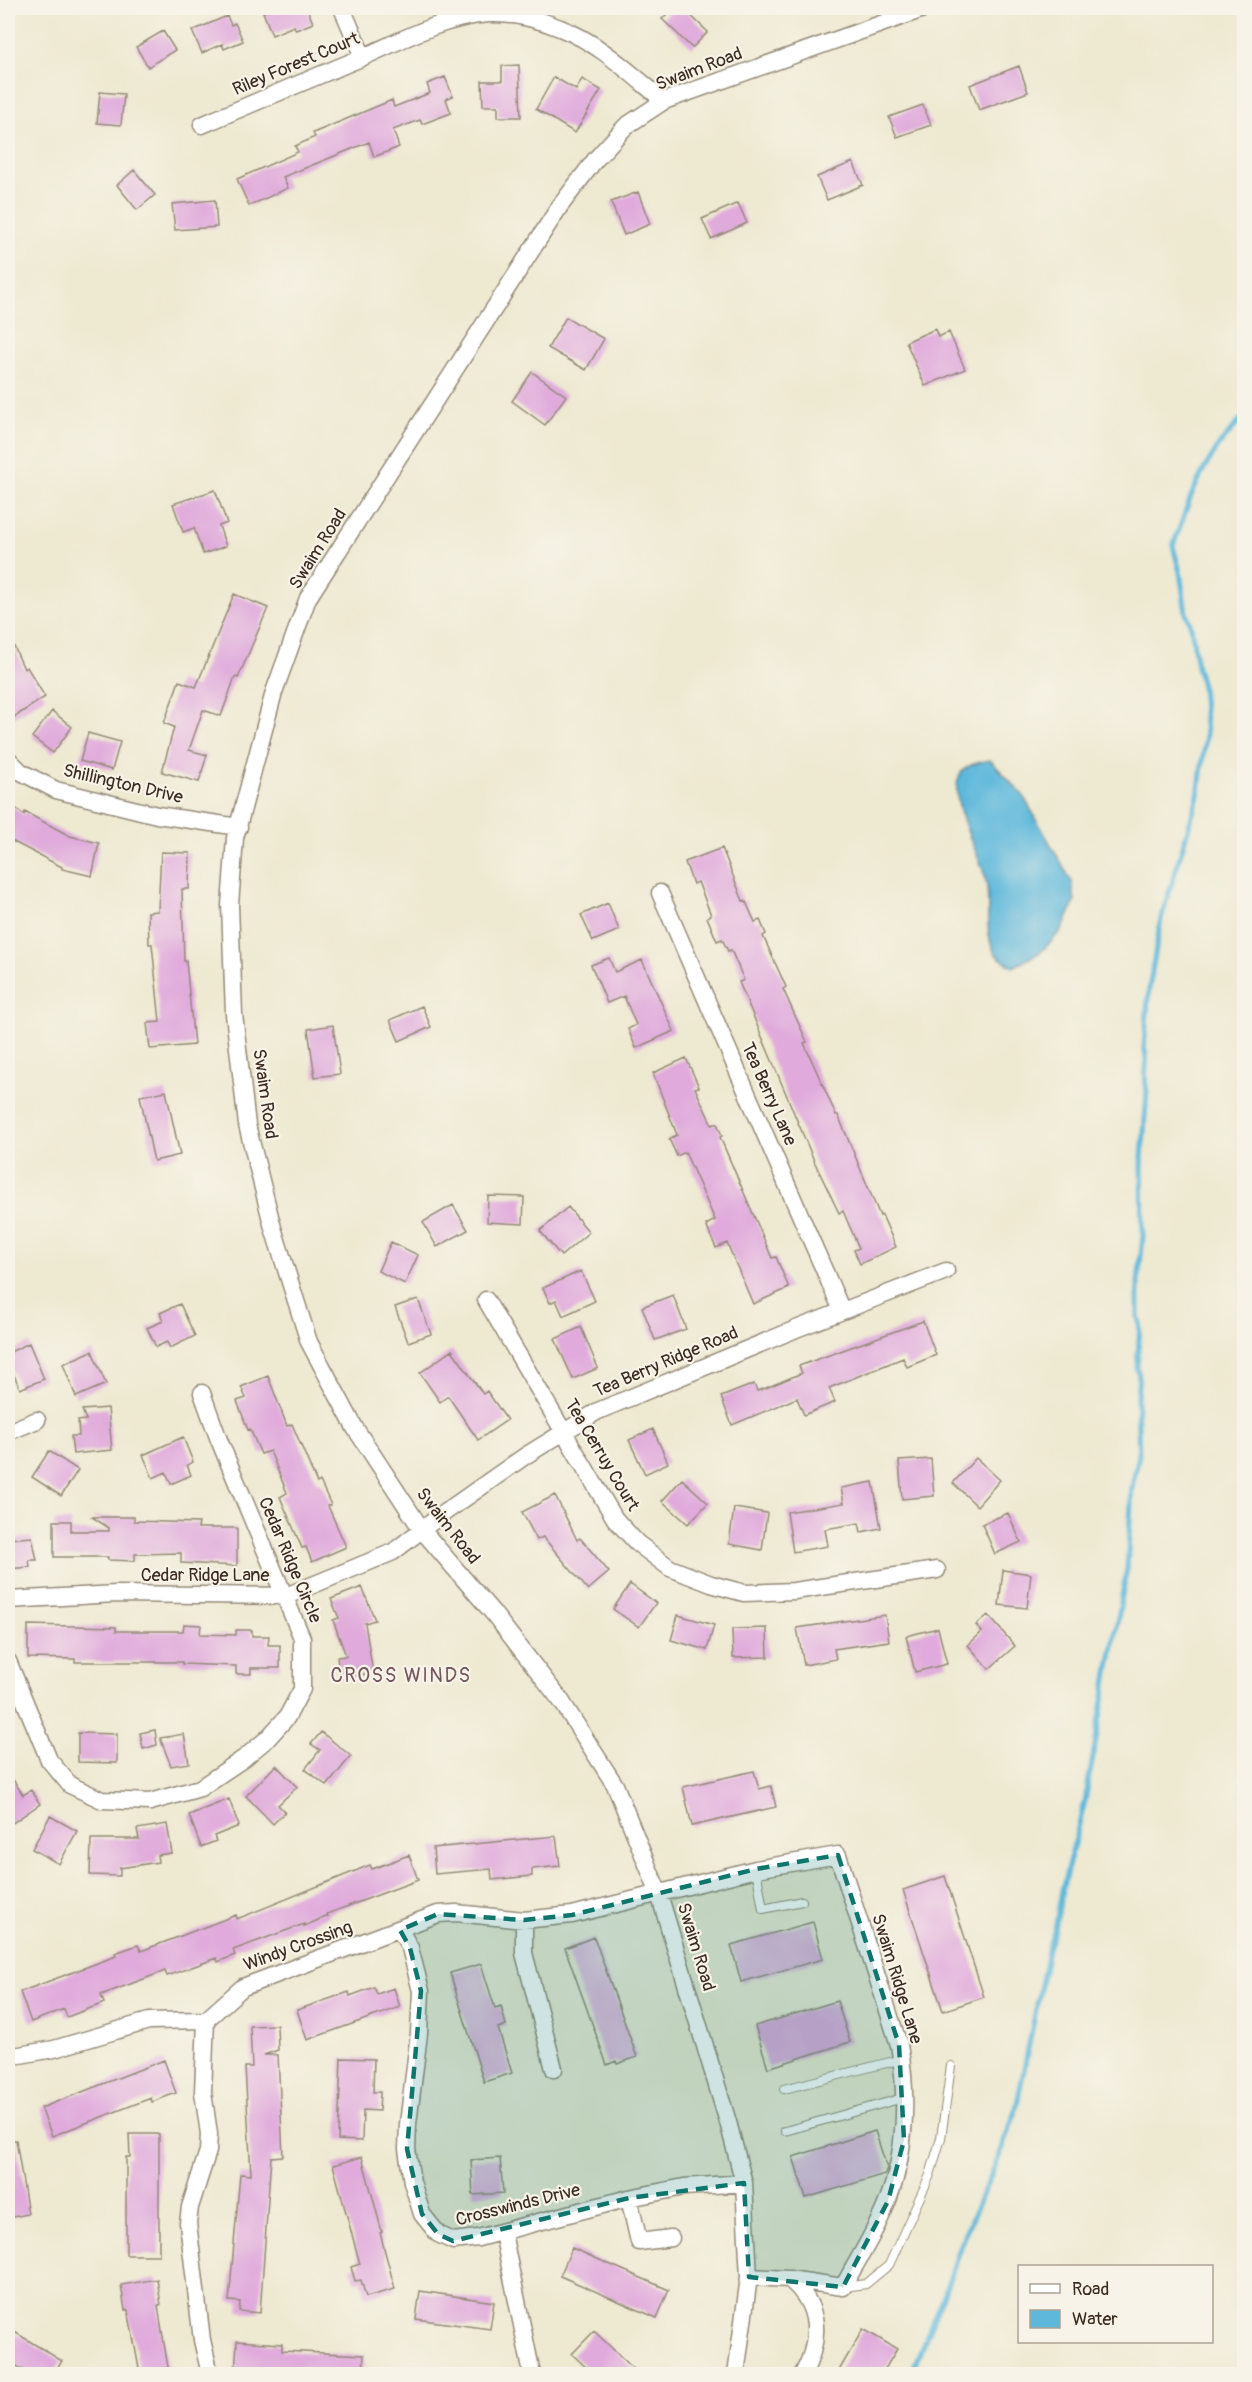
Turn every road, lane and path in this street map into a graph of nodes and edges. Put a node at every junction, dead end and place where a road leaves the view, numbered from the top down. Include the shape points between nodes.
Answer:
1 (342, 8) edge
2 (926, 8) edge
3 (363, 57) junction
4 (664, 101) junction
5 (202, 125) dead end
6 (8, 759) edge
7 (238, 826) junction
8 (660, 892) dead end
9 (946, 1271) dead end
10 (486, 1300) dead end
11 (842, 1311) junction
12 (202, 1393) dead end
13 (37, 1420) dead end
14 (8, 1432) edge
15 (564, 1432) junction
16 (422, 1530) junction
17 (937, 1570) dead end
18 (286, 1596) junction
19 (8, 1600) edge
20 (8, 1661) edge
21 (756, 1869) junction
22 (659, 1894) junction
23 (802, 1901) dead end
24 (524, 1920) junction
25 (400, 1930) junction
26 (206, 2020) junction
27 (8, 2057) edge
28 (902, 2059) junction
29 (951, 2066) dead end
30 (554, 2068) dead end
31 (784, 2089) dead end
32 (903, 2098) junction
33 (785, 2131) dead end
34 (744, 2183) junction
35 (629, 2198) junction
36 (503, 2233) junction
37 (672, 2238) dead end
38 (749, 2277) junction
39 (789, 2279) junction
40 (843, 2287) junction
41 (210, 2374) edge
42 (532, 2374) edge
43 (736, 2374) edge
44 (803, 2374) edge

1 - 3 street
2 - 4 street, Swaim Road
3 - 4 street, Riley Forest Court via 422,31 479,16 504,14 561,28 584,39
3 - 5 street, Riley Forest Court
4 - 7 street, Swaim Road via 626,126 560,206 308,598 274,692
6 - 7 street, Shillington Drive via 21,772 56,790 157,815
7 - 16 street, Swaim Road via 230,905 234,1014 247,1125 273,1228 309,1342 355,1428
8 - 11 street, Tea Berry Lane
9 - 11 street, Tea Berry Ridge Road
10 - 15 street, Tea Cerruy Court
11 - 15 street, Tea Berry Ridge Road via 598,1411
12 - 18 street, Cedar Ridge Circle
13 - 14 street
15 - 16 street, Tea Berry Ridge Road
15 - 17 street, Tea Cerruy Court via 615,1519 637,1543 670,1568 711,1584 744,1593 794,1590
16 - 18 street, Cedar Ridge Lane via 393,1552
16 - 22 street, Swaim Road via 562,1702 615,1785
18 - 19 street, Cedar Ridge Lane via 116,1594
18 - 20 street, Cedar Ridge Circle via 302,1638 302,1689 287,1717 259,1746 200,1788 150,1802 102,1800 70,1785 49,1760
21 - 22 street, Swaim Ridge Lane
21 - 23 lane via 763,1909
21 - 28 street, Swaim Ridge Lane via 838,1855
22 - 24 street, Windy Crossing via 572,1915
22 - 34 street, Swaim Road
24 - 25 street, Windy Crossing via 438,1914
24 - 30 street via 524,1953
25 - 26 street, Windy Crossing via 243,1988
25 - 36 street, Crosswinds Drive via 410,1948 421,1991 407,2149 418,2207 438,2234 453,2241
26 - 27 street via 149,2021 54,2049
26 - 41 street via 203,2092 208,2151 188,2223 202,2340
28 - 31 lane
28 - 32 street, Swaim Ridge Lane
29 - 40 lane via 941,2138 930,2175 889,2265 866,2284
32 - 33 lane
32 - 40 street, Swaim Ridge Lane via 904,2140 888,2200
34 - 35 street, Crosswinds Drive via 684,2187
34 - 38 street, Swaim Road
35 - 36 street, Crosswinds Drive
35 - 37 street via 639,2242
36 - 42 street
38 - 39 street
38 - 43 street, Swaim Road
39 - 40 street
39 - 44 street via 803,2290 817,2326 812,2358

